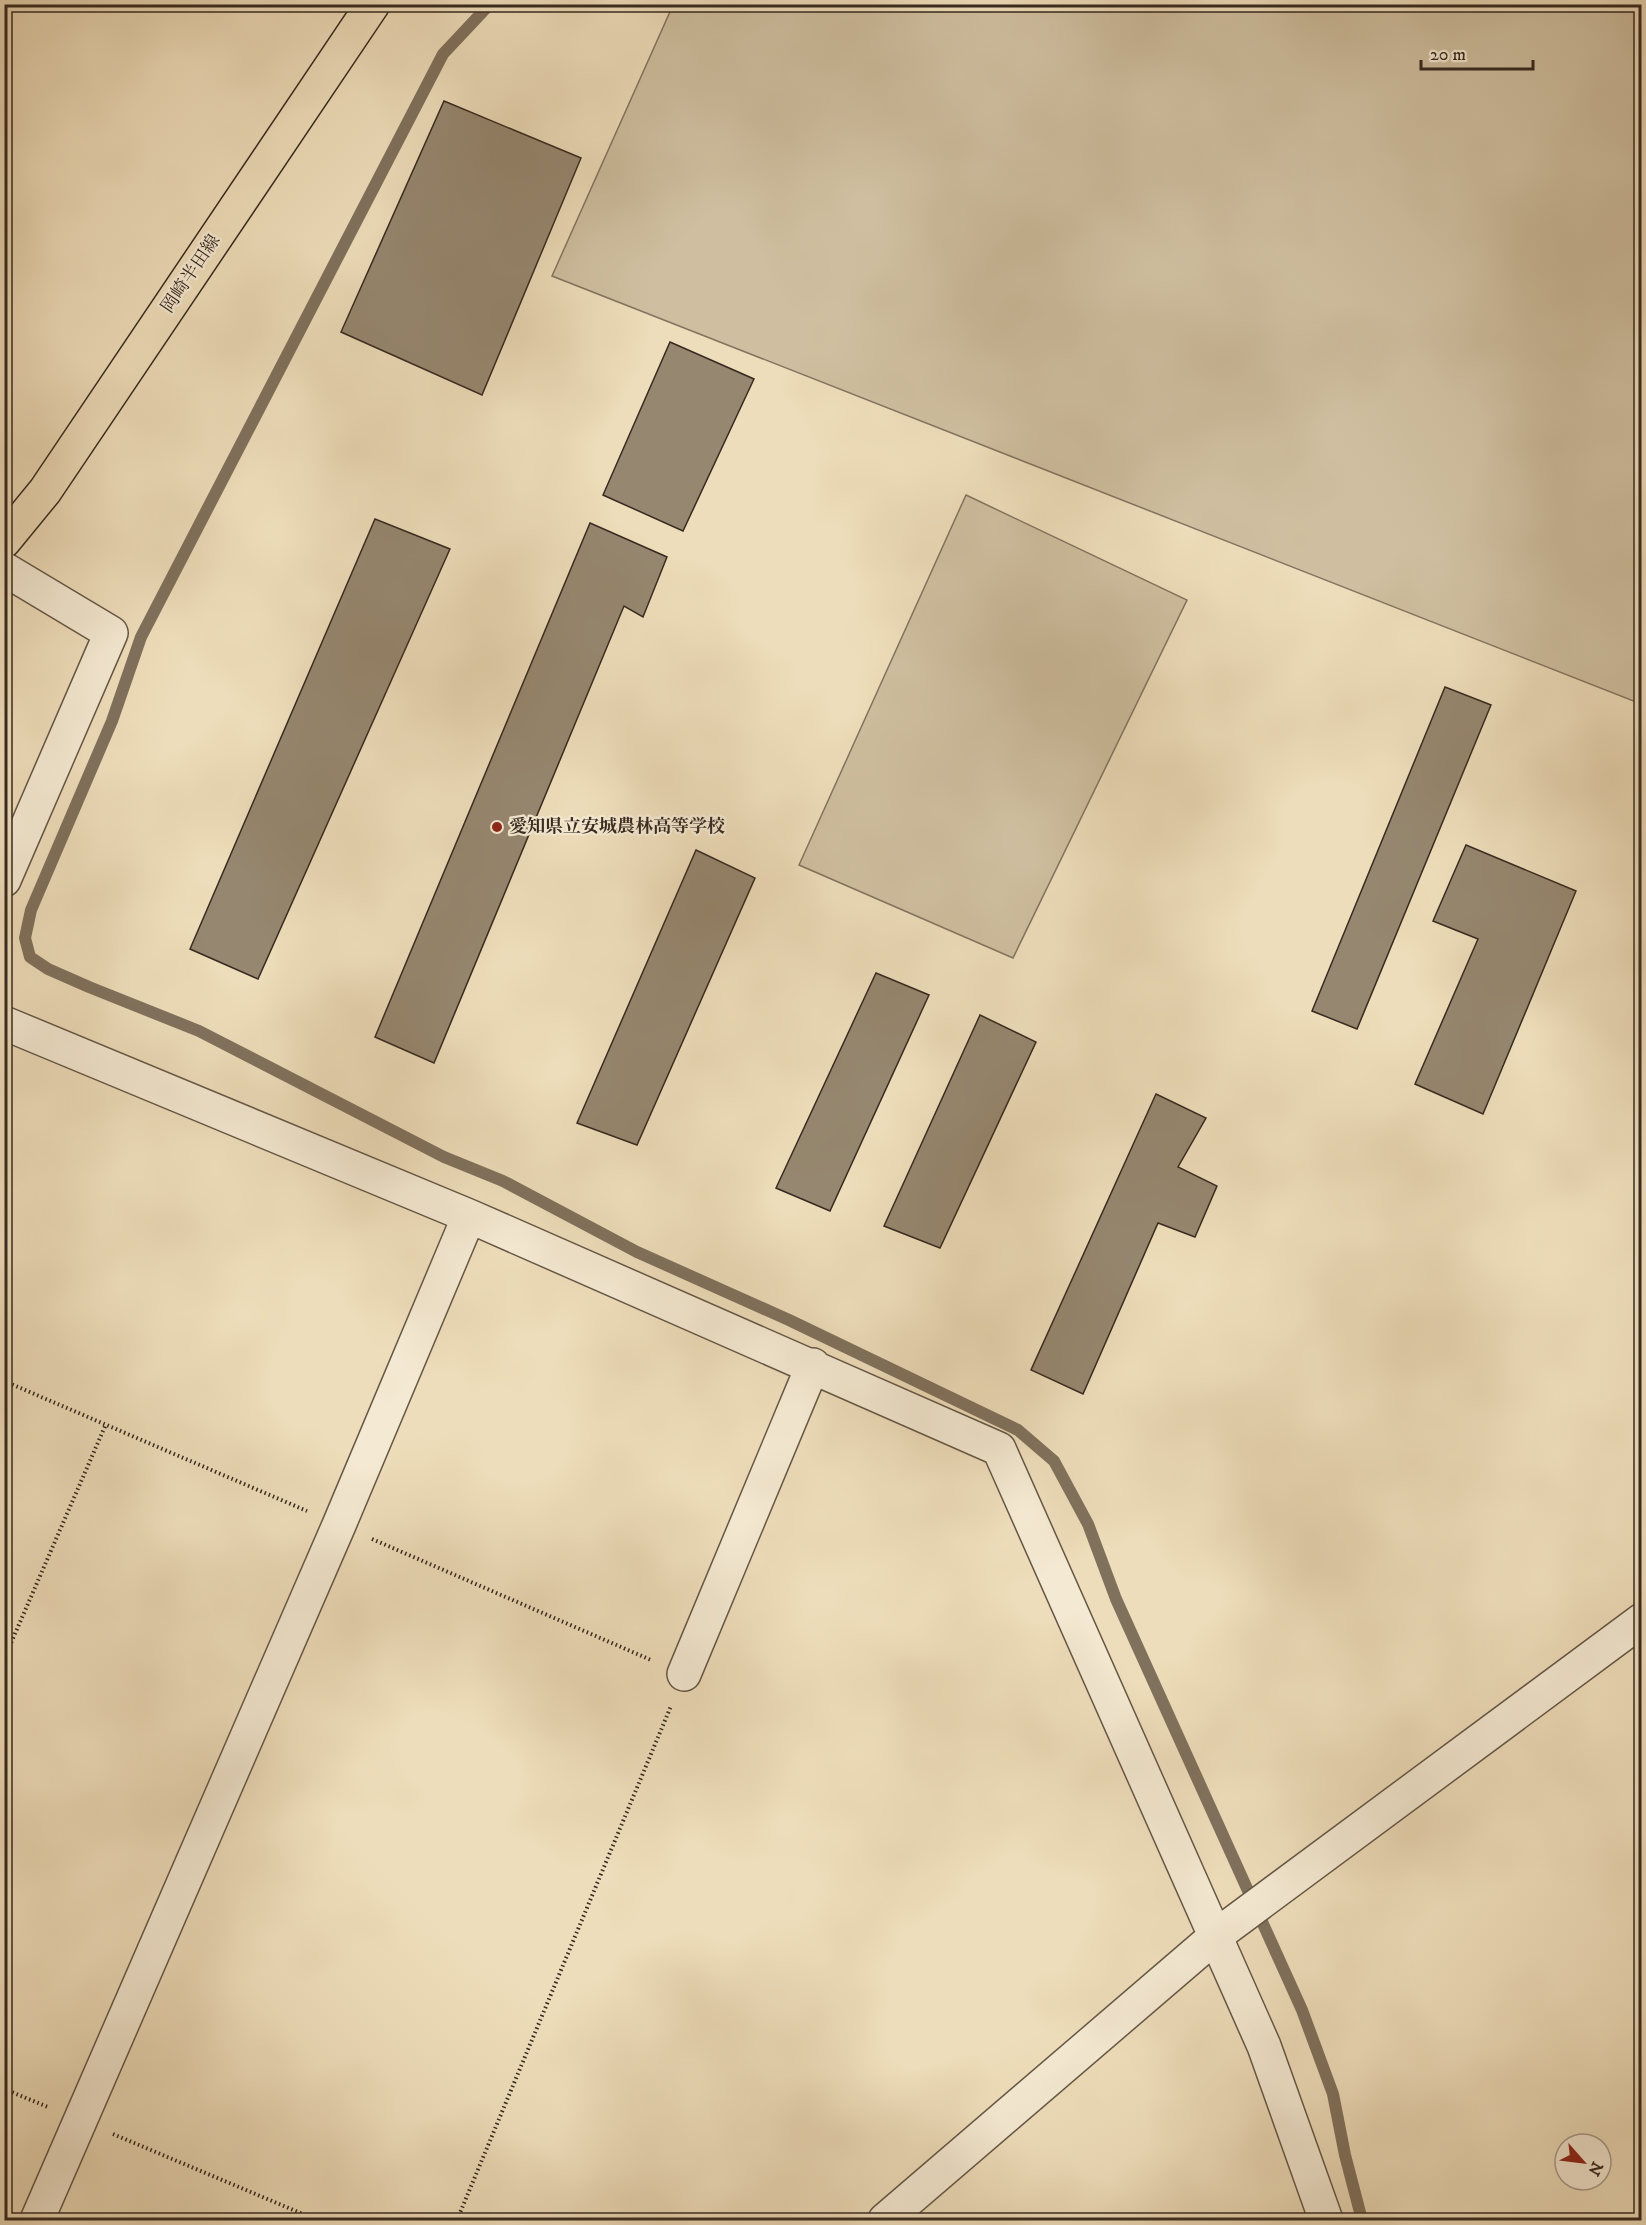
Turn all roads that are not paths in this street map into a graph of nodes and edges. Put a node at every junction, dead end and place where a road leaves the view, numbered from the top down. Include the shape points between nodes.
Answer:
1 (373, 4) edge
2 (4, 540) edge
3 (4, 568) edge
4 (4, 879) edge
5 (4, 1023) edge
6 (469, 1216) junction
7 (813, 1365) junction
8 (1641, 1620) edge
9 (684, 1674) road end
10 (1217, 1935) junction
11 (37, 2220) edge
12 (885, 2220) edge
13 (1326, 2220) edge

1 - 2 main road, 岡崎半田線 via 45,491
3 - 4 street via 111,633
5 - 6 street
6 - 7 street
6 - 11 street
7 - 9 street
7 - 10 street via 999,1449
8 - 10 street
10 - 12 street
10 - 13 street via 1264,2046

